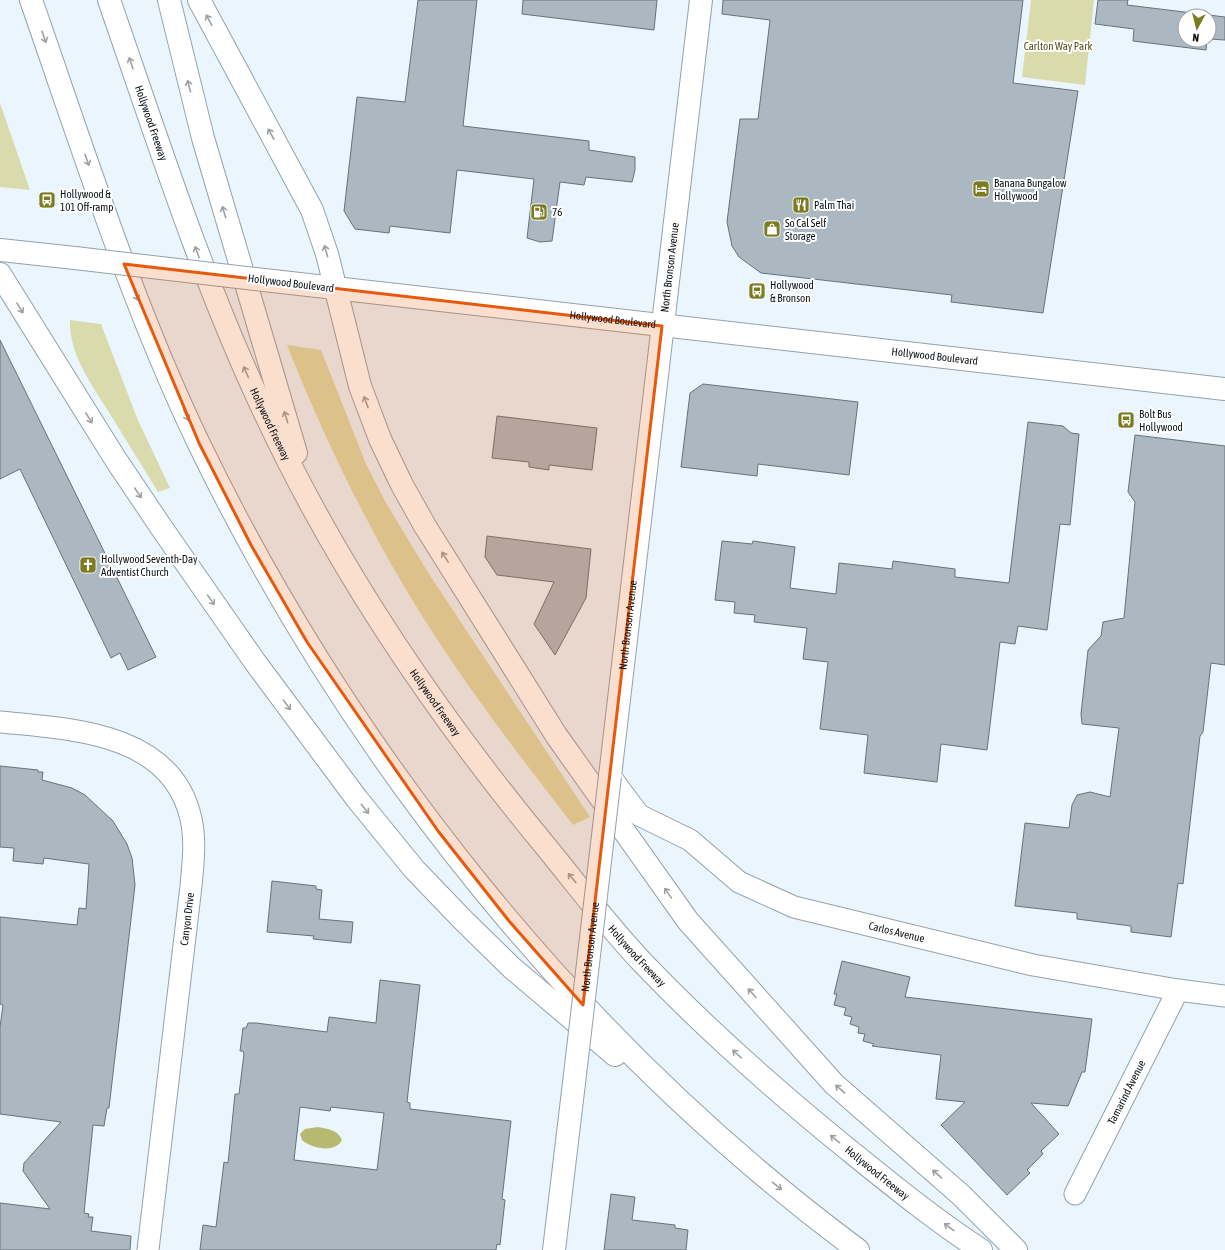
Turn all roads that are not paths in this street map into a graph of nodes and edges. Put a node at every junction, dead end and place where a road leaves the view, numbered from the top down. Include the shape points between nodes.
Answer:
1 (31, 0) edge
2 (109, 0) edge
3 (169, 0) edge
4 (199, 0) edge
5 (701, 0) edge
6 (0, 250) edge
7 (0, 274) edge
8 (337, 289) junction
9 (662, 326) junction
10 (1225, 389) edge
11 (313, 508) junction
12 (0, 722) edge
13 (610, 776) junction
14 (1178, 990) junction
15 (1225, 996) edge
16 (747, 1161) junction
17 (1075, 1194) dead end
18 (148, 1250) edge
19 (554, 1250) edge
20 (858, 1250) edge
21 (981, 1250) edge
22 (1016, 1250) edge

1 -> 16 main road via 108,221 152,337 202,449 251,544 307,642 438,831 509,921 591,1014 662,1085
11 -> 2 main road, Hollywood Freeway via 264,412 219,311
11 -> 3 main road via 203,138
8 -> 4 main road via 322,234 312,210
5 - 9 main road, North Bronson Avenue
6 - 8 main road, Hollywood Boulevard, bridge
7 -> 16 main road via 112,454 161,527 306,732 414,869 518,974
8 - 9 main road, Hollywood Boulevard
22 -> 8 main road via 961,1195 834,1084 688,921 560,742 425,526 402,484 380,439 360,386
9 - 10 main road, Hollywood Boulevard
9 - 13 main road, North Bronson Avenue
21 -> 11 main road, Hollywood Freeway via 880,1176 794,1106 713,1033 639,959 496,787 369,604
12 - 18 street, Canyon Drive via 79,731 112,738 142,753 166,770 181,792 191,819 194,848 191,886
13 - 14 street, Carlos Avenue via 640,815 690,840 739,882 794,907 1034,965
13 - 19 main road, North Bronson Avenue, bridge
14 - 15 street, Carlos Avenue
14 - 17 street, Tamarind Avenue
16 -> 20 main road

